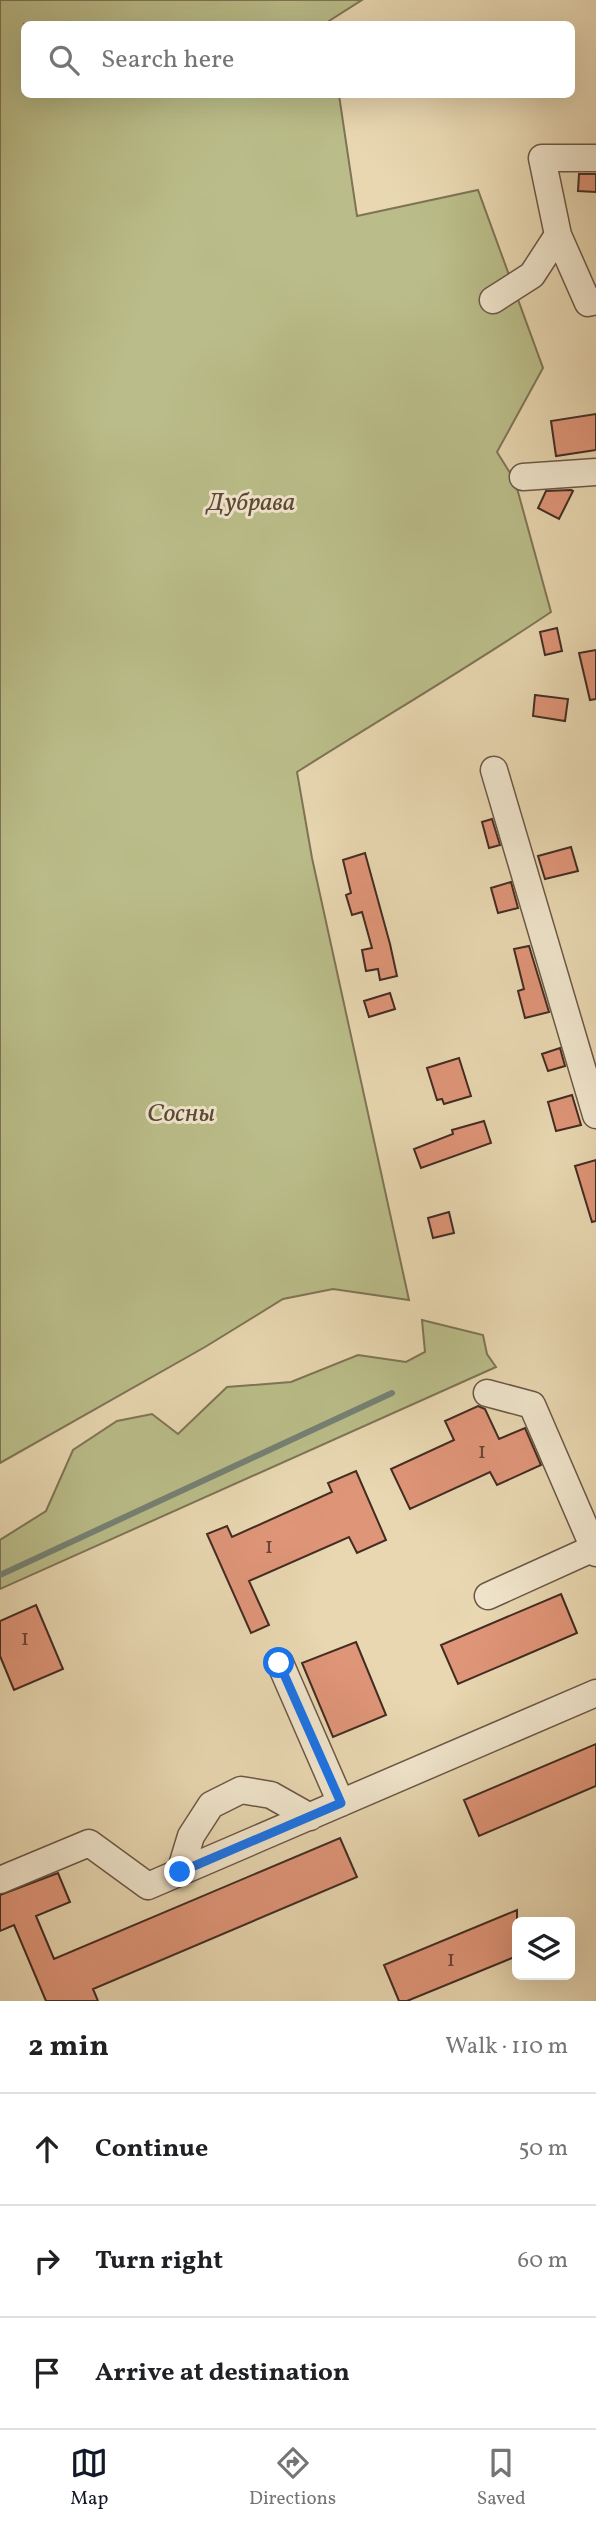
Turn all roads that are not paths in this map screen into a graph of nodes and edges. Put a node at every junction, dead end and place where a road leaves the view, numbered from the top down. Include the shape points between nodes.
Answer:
1 (596, 158) edge
2 (558, 235) junction
3 (493, 300) dead end
4 (596, 301) edge
5 (596, 472) edge
6 (523, 478) dead end
7 (494, 770) dead end
8 (596, 1115) edge
9 (486, 1393) dead end
10 (595, 1550) edge
11 (488, 1596) dead end
12 (279, 1663) dead end
13 (596, 1693) edge
14 (341, 1803) junction
15 (310, 1817) junction
16 (180, 1872) junction
17 (0, 1880) edge

1 - 2 street via 542,158
2 - 3 street via 532,275
2 - 4 street via 588,303
5 - 6 street
7 - 8 street
9 - 10 street via 532,1405
10 - 11 street
12 - 14 street
13 - 14 street
14 - 15 street
15 - 16 street
15 - 16 street via 271,1795 241,1790 211,1805 191,1836
16 - 17 street via 148,1886 89,1843

